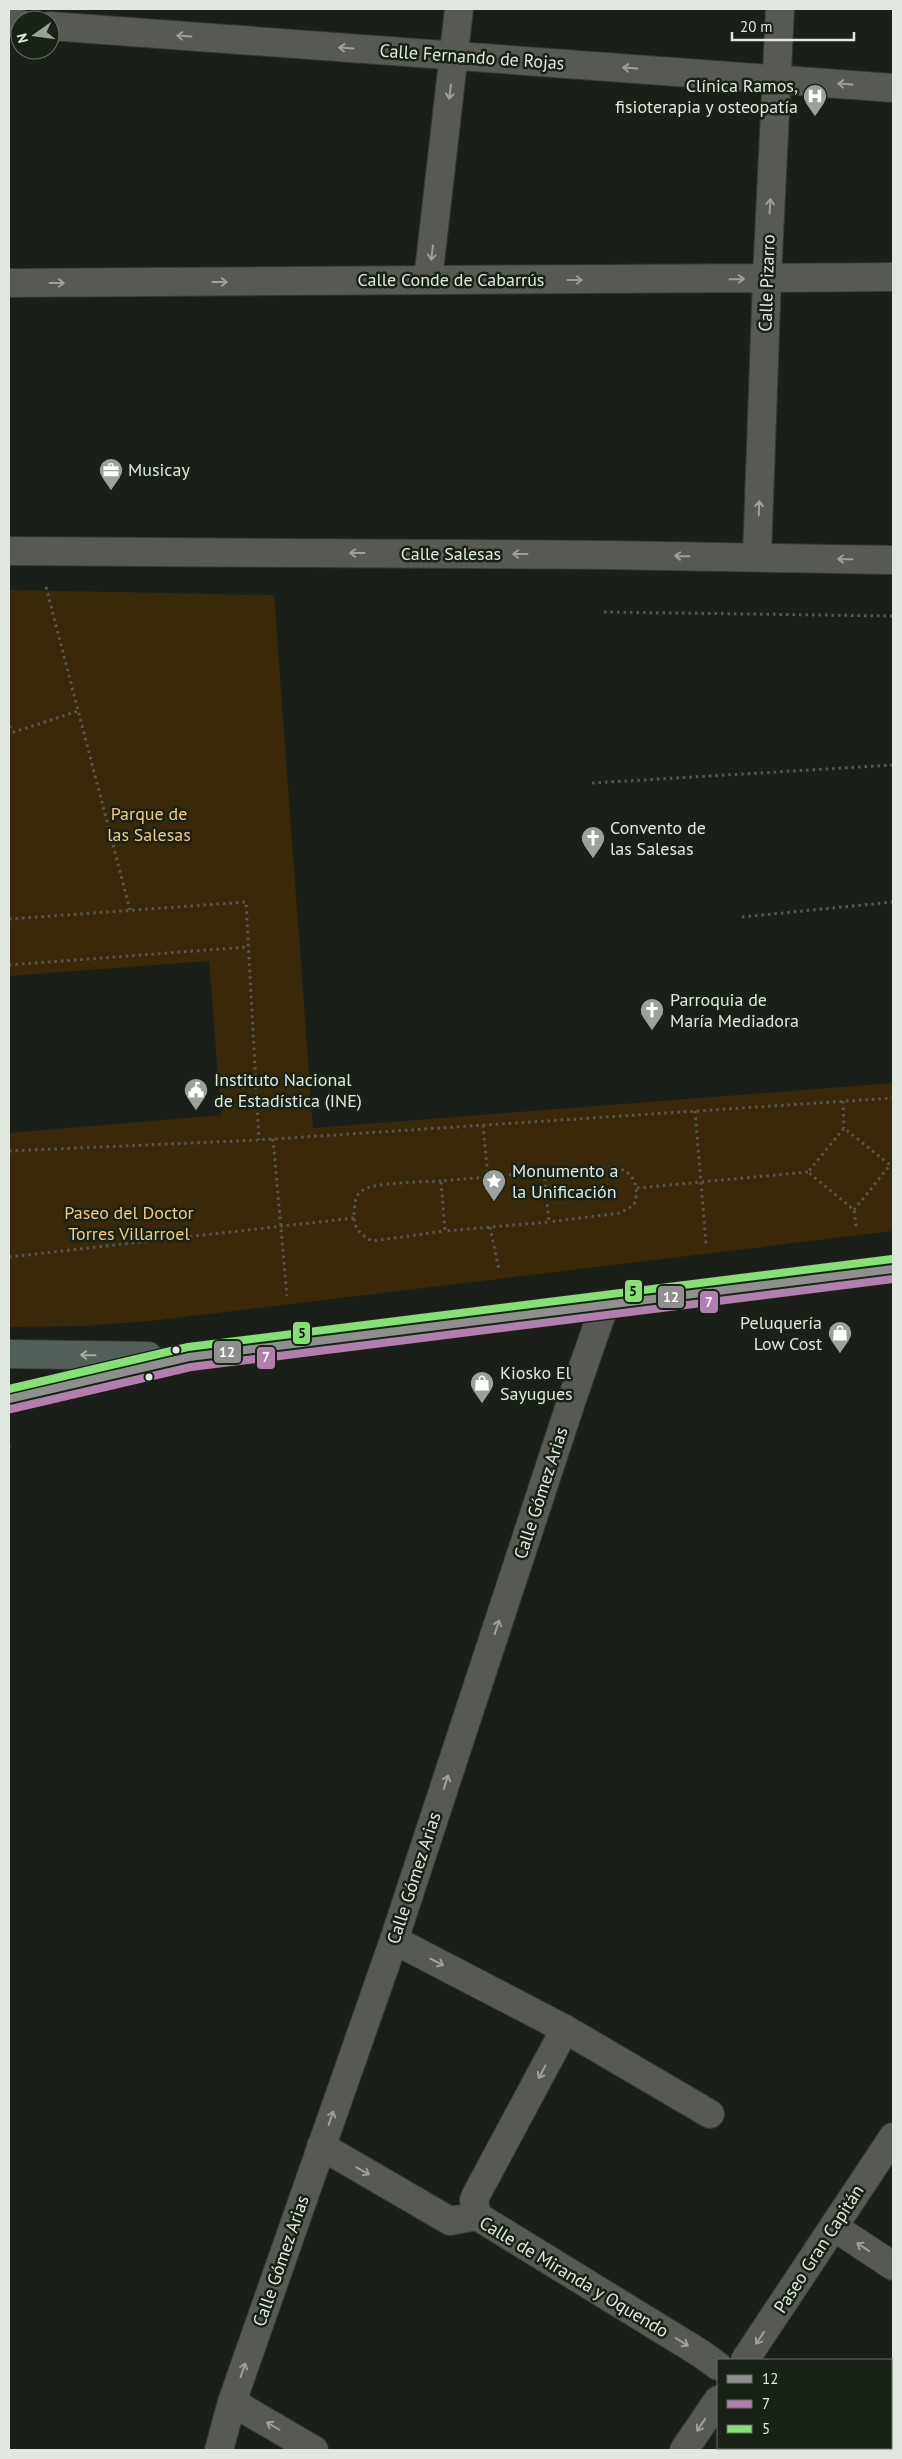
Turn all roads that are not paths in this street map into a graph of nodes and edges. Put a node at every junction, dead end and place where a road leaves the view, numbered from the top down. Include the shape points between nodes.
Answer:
1 (459, 9) edge
2 (780, 9) edge
3 (60, 27) edge
4 (454, 56) junction
5 (777, 78) junction
6 (893, 88) edge
7 (893, 277) edge
8 (766, 278) junction
9 (428, 280) junction
10 (9, 283) edge
11 (9, 551) edge
12 (757, 557) junction
13 (893, 560) edge
14 (893, 1269) edge
15 (606, 1304) junction
16 (9, 1354) edge
17 (189, 1357) junction
18 (9, 1399) edge
19 (394, 1940) junction
20 (565, 2029) junction
21 (710, 2114) dead end
22 (893, 2137) edge
23 (321, 2146) junction
24 (477, 2216) junction
25 (834, 2227) junction
26 (893, 2266) edge
27 (746, 2359) edge
28 (717, 2365) edge
29 (717, 2401) edge
30 (232, 2402) junction
31 (219, 2450) edge
32 (314, 2450) edge
33 (684, 2450) edge

1 - 4 street
2 - 5 street, Calle Pizarro
4 -> 3 street, Calle Fernando de Rojas
5 -> 4 street, Calle Fernando de Rojas
4 -> 9 street
6 -> 5 street, Calle Fernando de Rojas
8 -> 5 street, Calle Pizarro
7 - 8 street, Calle Conde de Cabarrús
9 -> 8 street, Calle Conde de Cabarrús
12 -> 8 street, Calle Pizarro
10 -> 9 street, Calle Conde de Cabarrús
12 -> 11 street, Calle Salesas
13 -> 12 street, Calle Salesas
14 - 15 highway
15 - 17 highway
19 -> 15 street, Calle Gómez Arias
17 -> 16 highway
17 - 18 highway
19 -> 20 street
23 -> 19 street, Calle Gómez Arias
20 - 21 street
20 -> 24 street via 476,2195
22 - 25 street, Paseo Gran Capitán
23 -> 24 street, Calle de Miranda y Oquendo via 450,2221
30 -> 23 street, Calle Gómez Arias
24 -> 28 street, Calle de Miranda y Oquendo
26 -> 25 street
25 -> 27 street, Paseo Gran Capitán
29 -> 33 street
30 - 31 street, Calle Gómez Arias
32 -> 30 street

